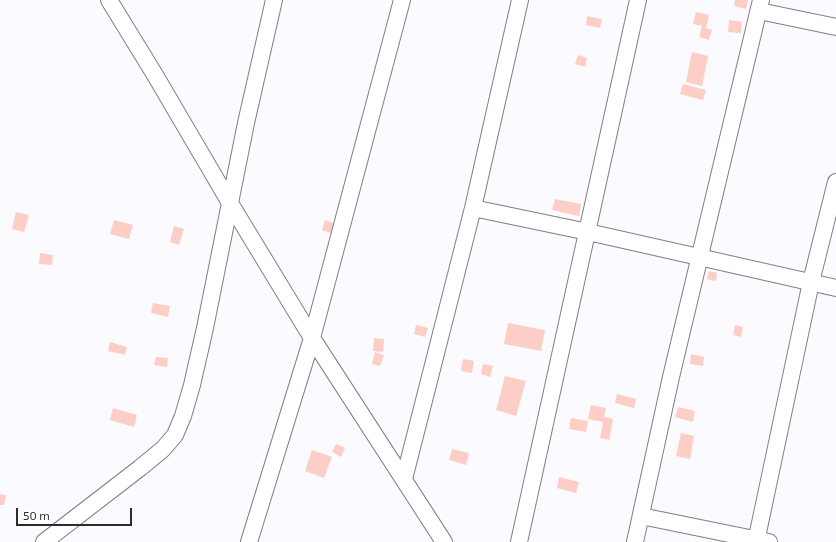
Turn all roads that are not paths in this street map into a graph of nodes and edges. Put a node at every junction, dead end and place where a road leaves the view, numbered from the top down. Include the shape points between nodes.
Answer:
1 (109, 0) edge
2 (274, 0) edge
3 (402, 0) edge
4 (520, 0) edge
5 (638, 0) edge
6 (760, 5) edge
7 (836, 27) edge
8 (836, 182) edge
9 (230, 203) junction
10 (473, 208) junction
11 (588, 232) junction
12 (700, 258) junction
13 (811, 282) junction
14 (836, 288) edge
15 (312, 338) junction
16 (404, 479) junction
17 (641, 516) junction
18 (760, 541) edge
19 (44, 542) edge
20 (248, 542) edge
21 (444, 542) edge
22 (519, 542) edge
23 (635, 542) edge

1 - 9 street
2 - 9 street
3 - 15 street
4 - 10 street
5 - 11 street
6 - 7 street
6 - 12 street
8 - 13 street
9 - 15 street
9 - 19 street via 192,385 175,435 140,468
10 - 11 street
10 - 16 street
11 - 12 street
11 - 22 street
12 - 13 street
12 - 17 street
13 - 14 street
13 - 18 street
15 - 16 street
15 - 20 street
16 - 21 street
17 - 18 street
17 - 23 street

